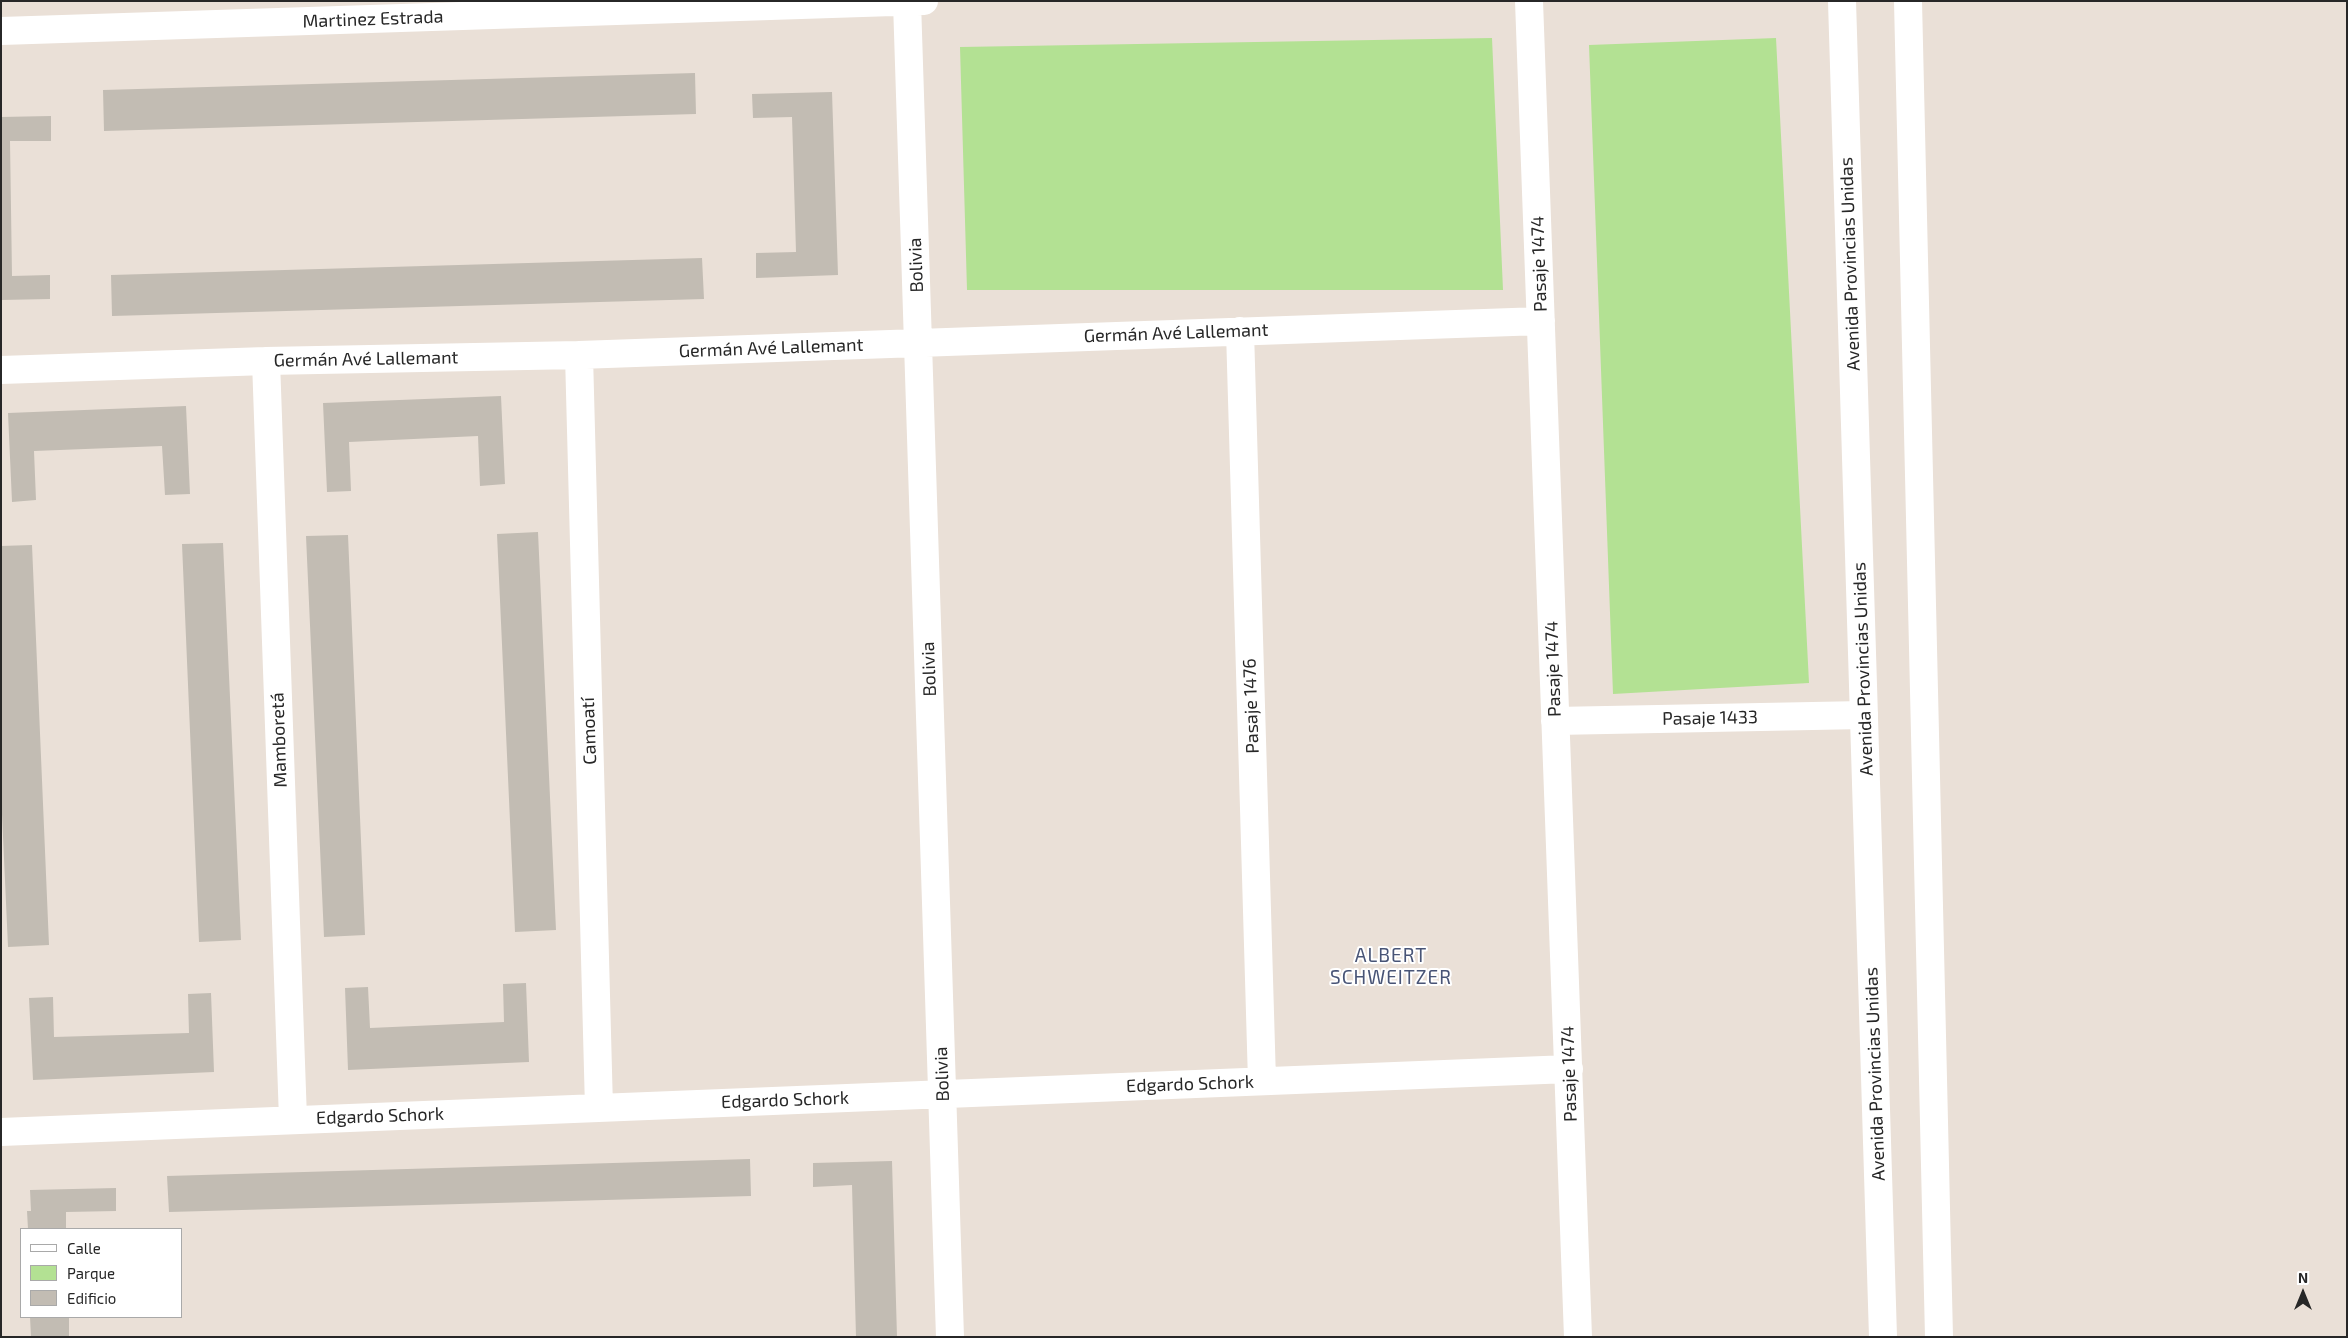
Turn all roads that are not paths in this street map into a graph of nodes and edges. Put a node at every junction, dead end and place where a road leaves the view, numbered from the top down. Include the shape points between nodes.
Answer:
1 (924, 1) edge
2 (1529, 1) edge
3 (1842, 1) edge
4 (1908, 1) edge
5 (907, 2) edge
6 (1, 31) edge
7 (1541, 320) junction
8 (1240, 331) junction
9 (919, 343) junction
10 (579, 355) junction
11 (266, 361) junction
12 (1, 370) edge
13 (1864, 715) junction
14 (1555, 721) junction
15 (1569, 1069) junction
16 (1262, 1081) junction
17 (942, 1094) junction
18 (599, 1108) junction
19 (293, 1119) junction
20 (1, 1132) edge
21 (950, 1337) edge
22 (1578, 1337) edge
23 (1883, 1337) edge
24 (1939, 1337) edge

1 - 5 street, Martinez Estrada
2 - 7 street, Pasaje 1474
3 - 13 street, Avenida Provincias Unidas
4 - 24 street
5 - 6 street, Martinez Estrada
5 - 9 street, Bolivia
7 - 8 street, Germán Avé Lallemant
7 - 14 street, Pasaje 1474
8 - 9 street, Germán Avé Lallemant
8 - 16 street, Pasaje 1476
9 - 10 street, Germán Avé Lallemant
9 - 17 street, Bolivia
10 - 11 street, Germán Avé Lallemant
10 - 18 street, Camoatí
11 - 12 street, Germán Avé Lallemant
11 - 19 street, Mamboretá
13 - 14 street, Pasaje 1433
13 - 23 street, Avenida Provincias Unidas
14 - 15 street, Pasaje 1474
15 - 16 street, Edgardo Schork
15 - 22 street, Pasaje 1474
16 - 17 street, Edgardo Schork
17 - 18 street, Edgardo Schork
17 - 21 street, Bolivia
18 - 19 street, Edgardo Schork
19 - 20 street, Edgardo Schork

